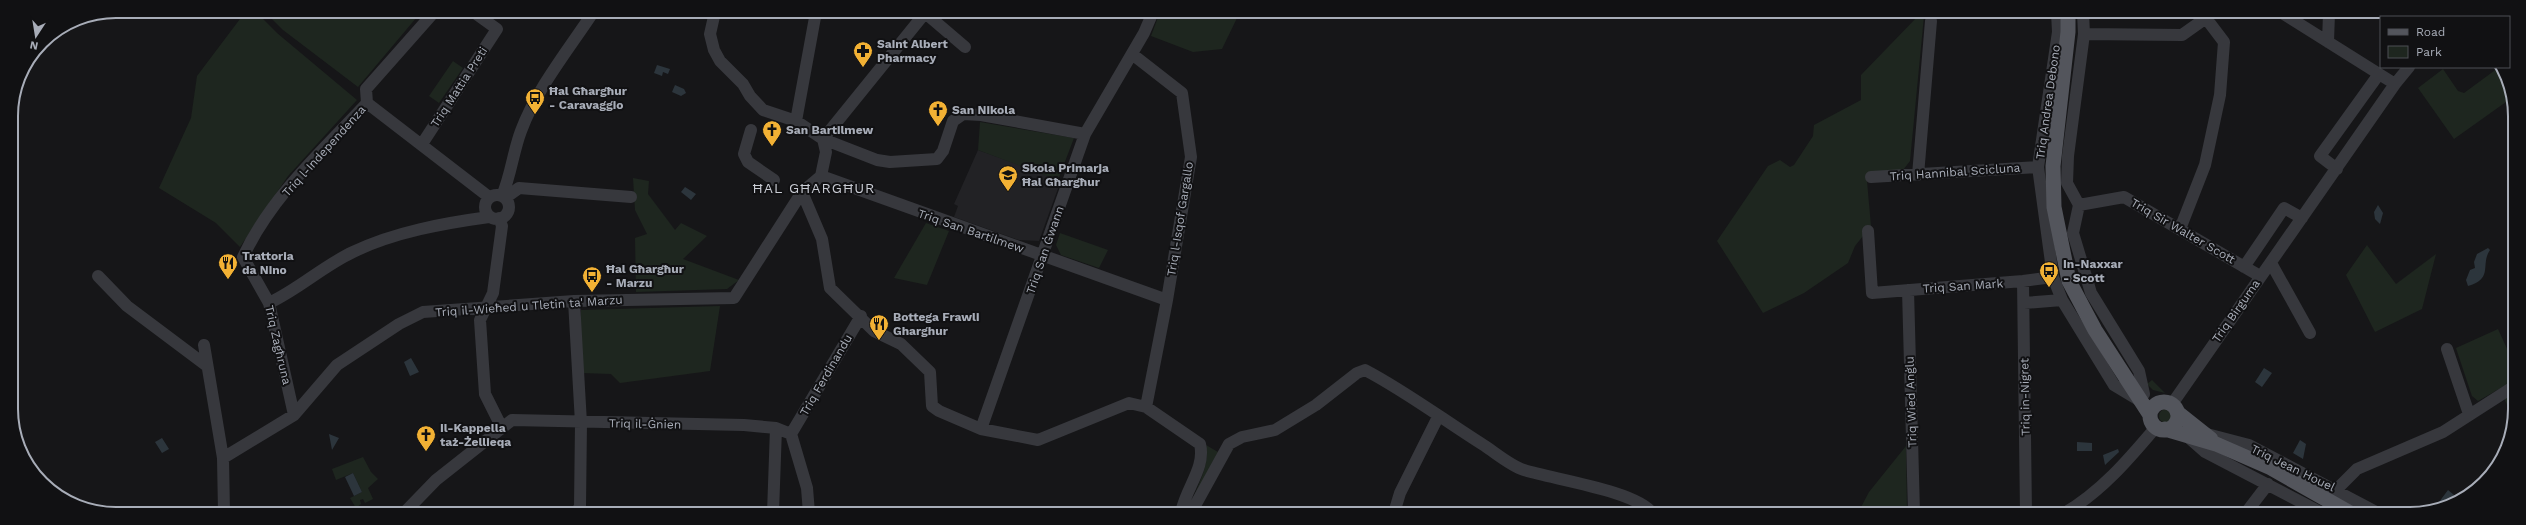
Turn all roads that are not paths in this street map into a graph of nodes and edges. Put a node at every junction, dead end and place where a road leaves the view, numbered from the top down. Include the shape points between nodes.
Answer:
1 (429, 18) edge
2 (481, 18) edge
3 (590, 18) edge
4 (714, 18) edge
5 (815, 18) edge
6 (920, 18) edge
7 (932, 18) edge
8 (1151, 18) edge
9 (2057, 18) edge
10 (2068, 18) edge
11 (2083, 18) edge
12 (2203, 18) edge
13 (2209, 18) edge
14 (2290, 18) edge
15 (2329, 18) edge
16 (1931, 21) dead end
17 (2084, 34) junction
18 (2328, 42) junction
19 (965, 47) dead end
20 (1132, 54) junction
21 (2409, 68) edge
22 (2379, 74) junction
23 (2395, 84) junction
24 (367, 103) junction
25 (796, 120) junction
26 (751, 130) dead end
27 (1085, 134) junction
28 (823, 139) junction
29 (422, 144) junction
30 (2038, 167) junction
31 (2337, 168) junction
32 (1918, 175) junction
33 (820, 176) junction
34 (1871, 177) dead end
35 (774, 180) dead end
36 (802, 192) junction
37 (631, 196) dead end
38 (489, 197) junction
39 (504, 197) junction
40 (2079, 205) junction
41 (494, 217) junction
42 (2302, 218) junction
43 (2180, 229) junction
44 (1868, 231) dead end
45 (1043, 256) junction
46 (243, 257) joint
47 (2271, 263) junction
48 (2244, 267) junction
49 (98, 276) dead end
50 (2053, 276) junction
51 (2260, 276) junction
52 (2023, 281) junction
53 (1908, 290) junction
54 (1167, 300) junction
55 (2062, 300) junction
56 (574, 301) junction
57 (269, 303) junction
58 (2024, 303) junction
59 (486, 307) junction
60 (861, 316) junction
61 (2310, 333) dead end
62 (204, 345) dead end
63 (2447, 349) dead end
64 (207, 366) junction
65 (2508, 390) edge
66 (2142, 397) junction
67 (2170, 406) junction
68 (1146, 407) junction
69 (2470, 414) junction
70 (294, 416) junction
71 (1438, 417) junction
72 (581, 423) junction
73 (2157, 424) junction
74 (502, 428) junction
75 (776, 428) junction
76 (981, 429) junction
77 (2202, 432) junction
78 (791, 434) junction
79 (2186, 435) junction
80 (2216, 444) junction
81 (223, 458) junction
82 (2268, 484) junction
83 (2337, 489) junction
84 (224, 507) edge
85 (410, 507) edge
86 (580, 507) edge
87 (772, 507) edge
88 (809, 507) edge
89 (1182, 507) edge
90 (1194, 507) edge
91 (1396, 507) edge
92 (1646, 507) edge
93 (1914, 507) edge
94 (2026, 507) edge
95 (2074, 507) edge
96 (2250, 507) edge
97 (2311, 507) edge
98 (2340, 507) edge
99 (2368, 507) edge

1 - 24 street, Triq l-Independenza via 366,89
2 - 29 street, Triq Mattia Preti via 497,30
3 - 39 street via 540,95 521,131
4 - 25 street via 710,34 720,62 744,84 750,96 763,110
5 - 25 street
6 - 28 street
7 - 19 street
8 - 20 street, Triq San Ġwann
9 - 30 street, Triq Andrea Debono via 2058,32
10 - 66 main road, Triq Andrea Debono via 2054,166 2054,207 2069,281 2095,330
11 - 17 street
12 - 17 street via 2182,35
13 - 43 street via 2224,42 2220,95 2205,165
14 - 18 street
15 - 18 street
16 - 32 street
17 - 40 street via 2068,156 2067,183
18 - 22 street
20 - 27 street, Triq San Ġwann
20 - 54 street, Triq l-Isqof Gargallo via 1182,93 1190,157
21 - 23 street, Triq Birguma
22 - 23 street
22 - 31 street via 2320,156
23 - 31 street, Triq Birguma
24 - 29 street
24 - 46 street, Triq l-Independenza via 295,179 253,236
25 - 28 street
26 - 35 street via 744,154 748,162
27 - 28 street via 963,114 953,121 938,159 890,162 877,160
27 - 45 street, Triq San Ġwann
28 - 33 street via 826,152
29 - 38 street
30 - 32 street, Triq Hannibal Scicluna
30 - 50 street, Triq Andrea Debono
31 - 42 street, Triq Birguma
32 - 34 street, Triq Hannibal Scicluna
33 - 36 street, Triq il-Wieħed u Tletin ta' Marzu
33 - 45 street, Triq San Bartilmew
36 - 56 street, Triq il-Wieħed u Tletin ta' Marzu via 734,298
36 - 60 street via 822,239 830,288
37 - 39 street via 519,188
38 - 39 street
38 - 41 street via 484,207
39 - 41 street via 509,204 508,212
40 - 43 street, Triq Sir Walter Scott via 2124,197
40 - 66 street, Triq Andrea Debono via 2073,233 2091,293 2139,371
41 - 57 street via 408,233 354,252 320,270 284,296
41 - 59 street via 502,226 492,293
42 - 47 street, Triq Birguma
42 - 48 street, Triq Birguma via 2284,208
43 - 48 street, Triq Sir Walter Scott
44 - 53 street, Triq San Mark via 1872,293
45 - 54 street, Triq San Bartilmew
45 - 76 street, Triq San Ġwann
46 - 57 street, Triq Zagħruna
47 - 51 street, Triq Birguma
47 - 61 street
48 - 51 street, Triq Sir Walter Scott
49 - 64 street via 127,306
50 - 52 street, Triq San Mark
50 - 55 street, Triq Andrea Debono
51 - 67 street, Triq Birguma
52 - 53 street, Triq San Mark
52 - 58 street, Triq in-Nigret
53 - 93 street, Triq Wied Anġlu
54 - 68 street, Triq l-Isqof Gargallo
55 - 58 street
55 - 66 street, Triq Andrea Debono via 2114,385
56 - 59 street, Triq il-Wieħed u Tletin ta' Marzu
56 - 72 street
57 - 70 street, Triq Zagħruna
58 - 94 street, Triq in-Nigret
59 - 70 street, Triq il-Wieħed u Tletin ta' Marzu via 424,312 399,324 337,365
59 - 74 street via 480,320 485,394
60 - 76 street via 874,331 901,344 930,372 932,406
60 - 78 street, Triq Ferdinandu
62 - 64 street
63 - 69 street
64 - 81 street
65 - 69 street
66 - 67 main road, Triq Andrea Debono
66 - 73 main road, Triq Andrea Debono
67 - 73 main road via 2153,407
67 - 73 main road via 2176,421
67 - 77 main road, Triq Jean Houel
68 - 76 street via 1129,403 1038,440
68 - 89 street via 1200,444 1203,455
69 - 83 street via 2443,432 2357,469
70 - 81 street, Triq il-Wieħed u Tletin ta' Marzu
71 - 90 street via 1396,386 1365,370 1275,430 1242,437 1229,444
71 - 91 street via 1400,493
71 - 92 street via 1523,470 1566,479 1628,498
72 - 74 street, Triq il-Ġnien via 512,420
72 - 75 street, Triq il-Ġnien
72 - 86 street
73 - 79 main road, Triq Jean Houel
73 - 95 street via 2119,472
74 - 85 street, Triq il-Ġnien via 436,480
75 - 78 street, Triq il-Ġnien
75 - 87 street
77 - 80 main road, Triq Jean Houel
77 - 83 street, Triq Jean Houel via 2249,446
78 - 88 street via 807,488
79 - 80 main road, Triq Jean Houel
79 - 82 street, Triq Jean Houel via 2205,452
80 - 98 main road, Triq Jean Houel via 2271,468
81 - 84 street
82 - 96 street
82 - 97 street, Triq Jean Houel
83 - 99 street, Triq Jean Houel

